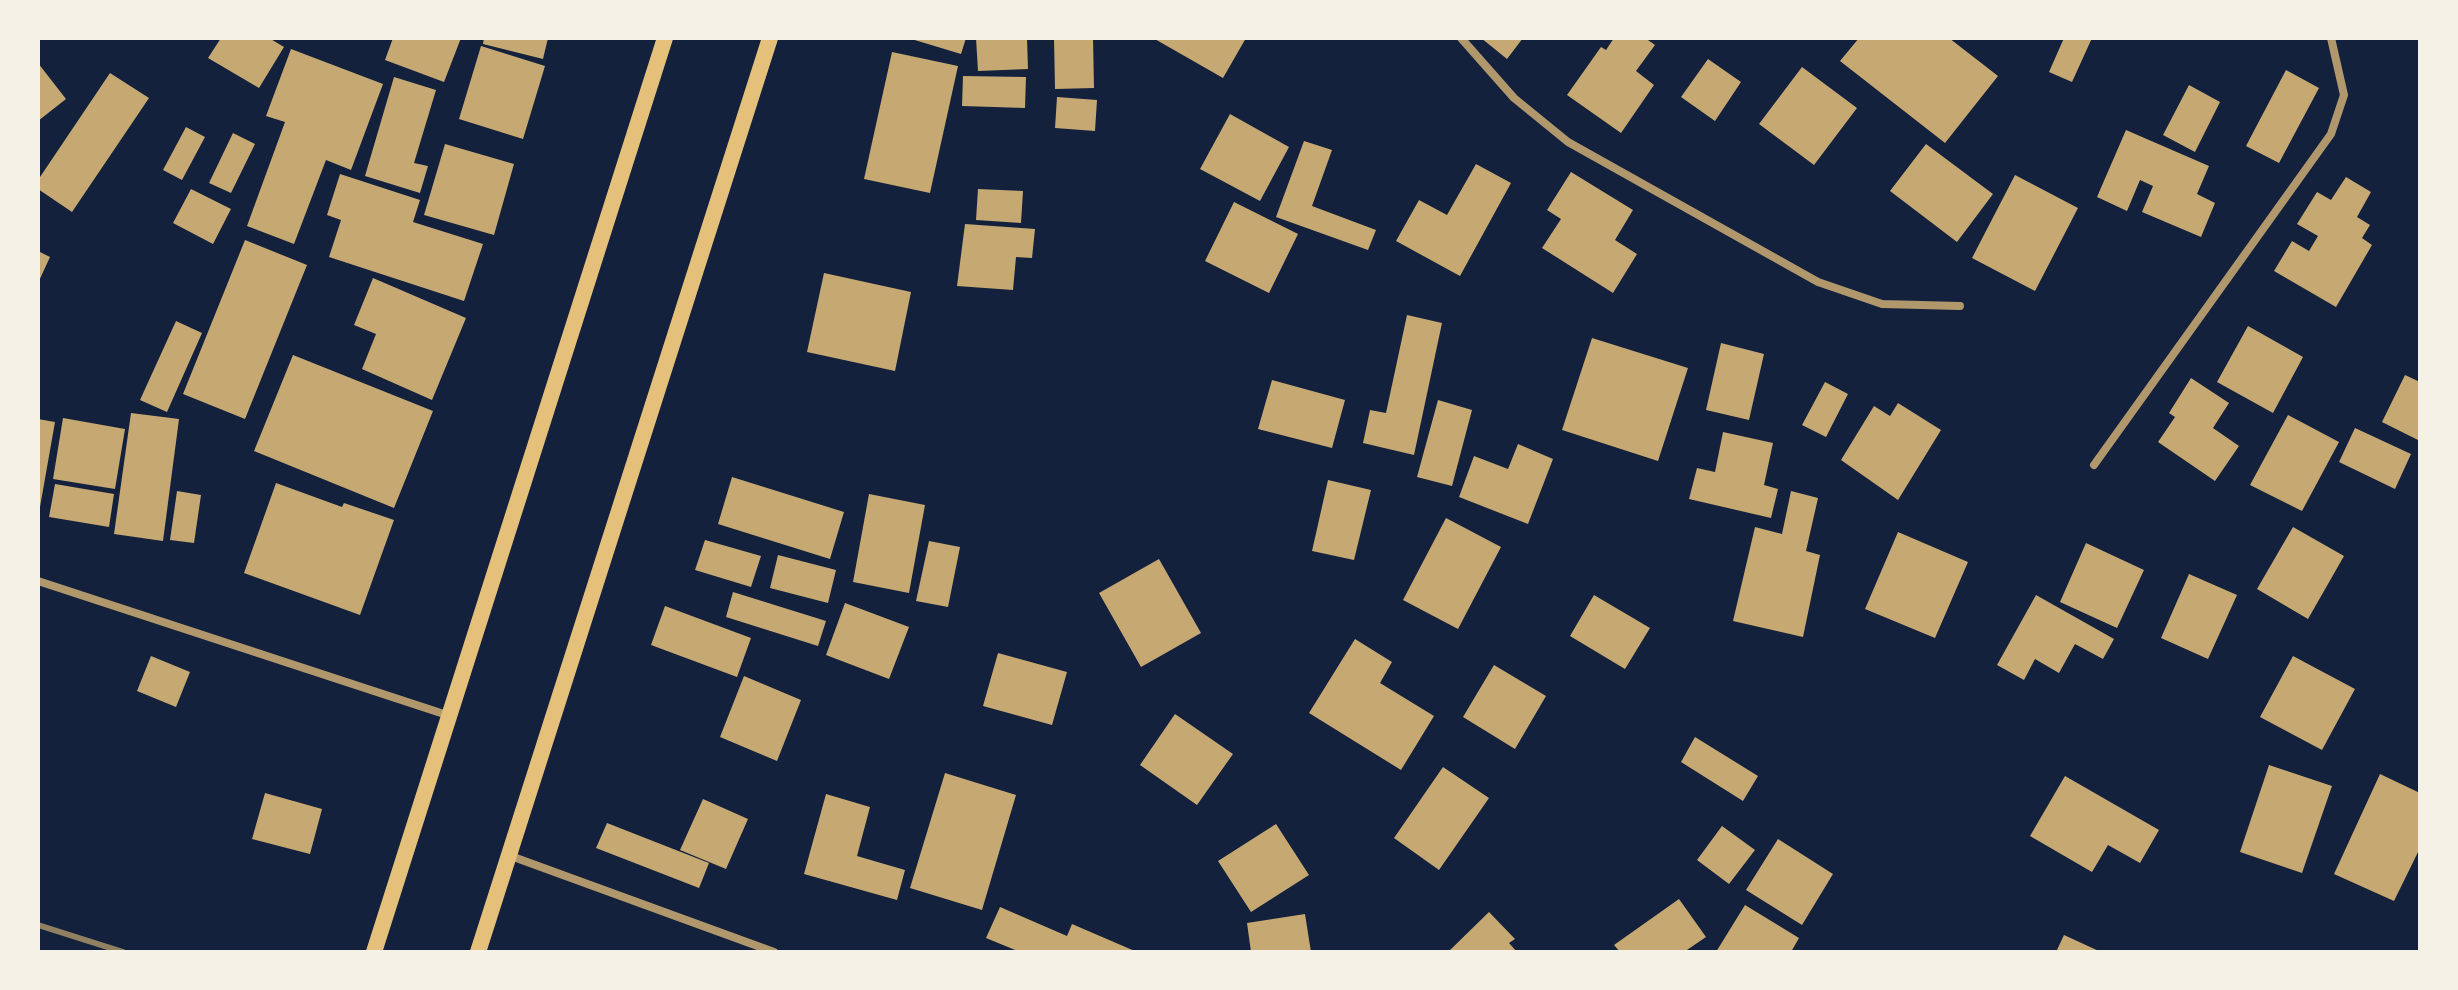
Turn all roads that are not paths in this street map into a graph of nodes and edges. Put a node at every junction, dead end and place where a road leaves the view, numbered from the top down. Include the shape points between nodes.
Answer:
1 (665, 38) edge
2 (770, 38) edge
3 (1461, 38) edge
4 (2331, 38) edge
5 (1960, 306) dead end
6 (2094, 465) dead end
7 (38, 581) edge
8 (447, 715) junction
9 (508, 855) junction
10 (374, 952) edge
11 (478, 952) edge
12 (774, 952) edge

1 - 8 main road
2 - 9 main road
3 - 5 street via 1514,98 1568,142 1818,282 1882,304
4 - 6 street via 2344,95 2331,134
7 - 8 street
8 - 10 main road
9 - 11 main road
9 - 12 street

